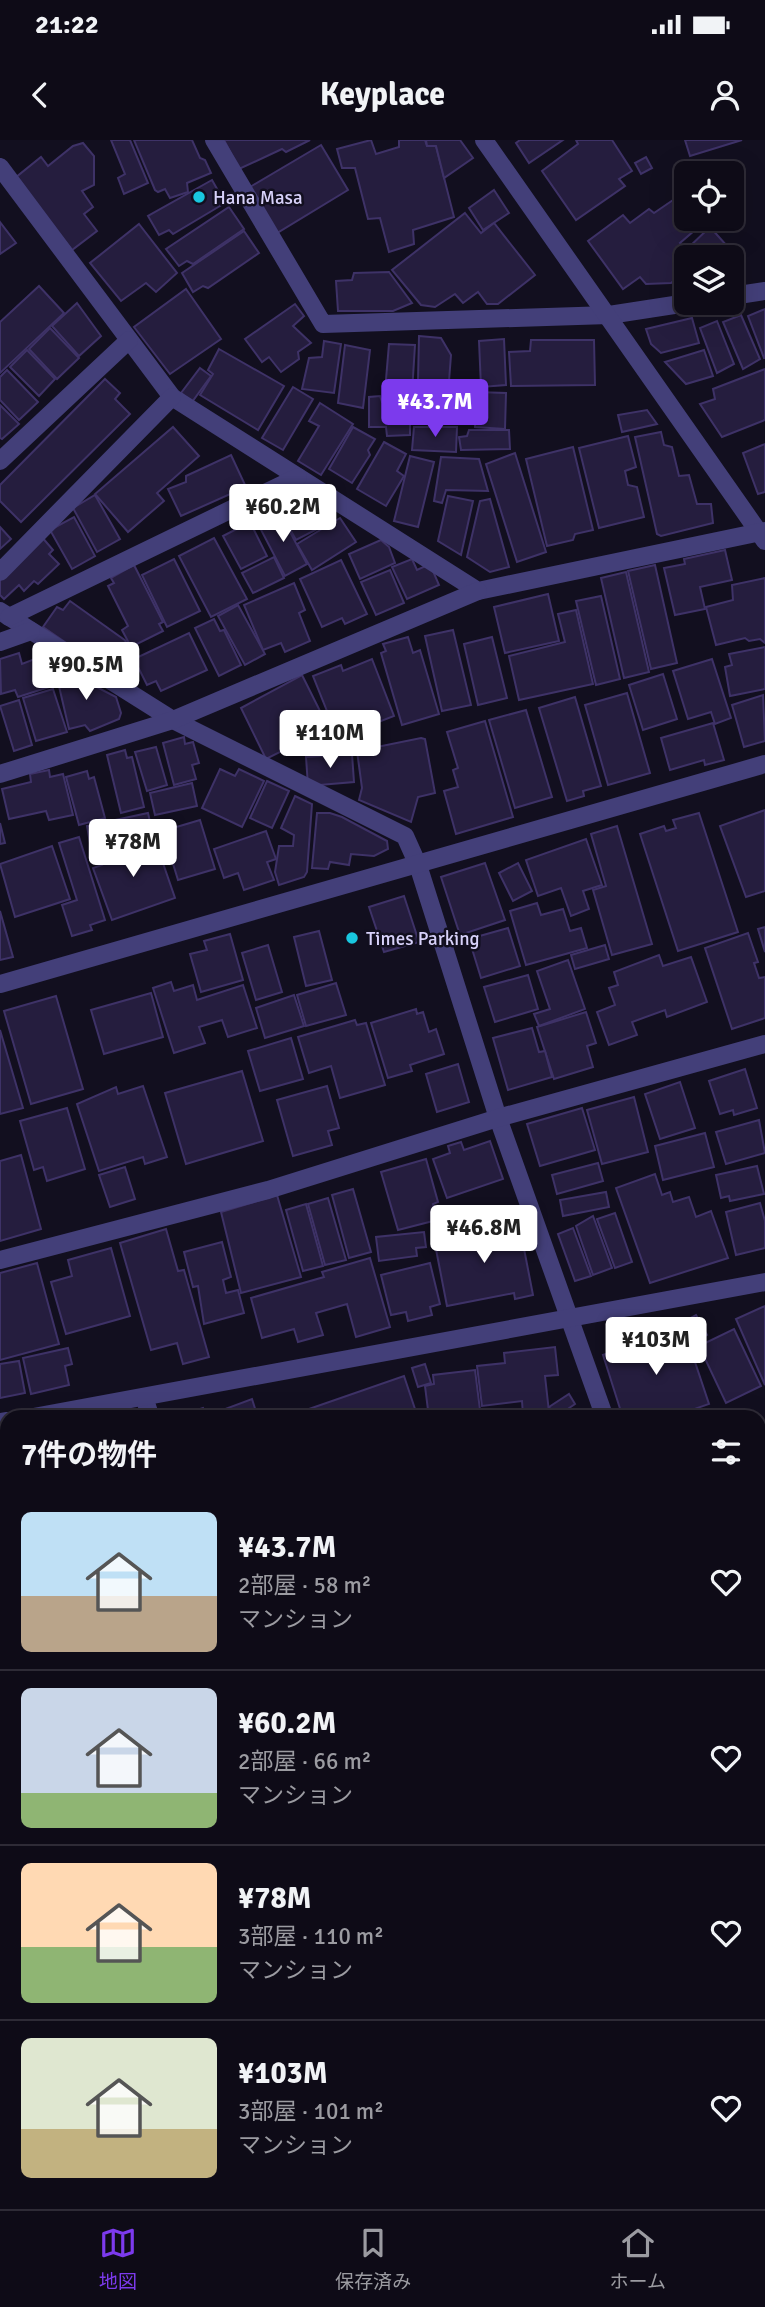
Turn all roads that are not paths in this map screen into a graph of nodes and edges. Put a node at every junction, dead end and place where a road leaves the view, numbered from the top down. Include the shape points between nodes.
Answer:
1 (214, 140) edge
2 (484, 140) edge
3 (0, 167) edge
4 (765, 291) edge
5 (744, 294) edge
6 (674, 305) edge
7 (609, 315) junction
8 (129, 340) junction
9 (172, 397) junction
10 (0, 461) edge
11 (298, 477) junction
12 (763, 535) edge
13 (0, 572) edge
14 (478, 591) junction
15 (4, 614) edge
16 (32, 631) junction
17 (0, 642) edge
18 (173, 720) junction
19 (765, 764) edge
20 (0, 774) edge
21 (418, 865) junction
22 (0, 984) edge
23 (765, 1044) edge
24 (498, 1118) junction
25 (0, 1260) edge
26 (765, 1282) edge
27 (572, 1318) junction
28 (144, 1397) junction
29 (72, 1410) edge
30 (148, 1410) edge
31 (603, 1410) edge

1 - 7 street via 323,324
2 - 7 street
3 - 8 street
4 - 5 street
6 - 7 street
7 - 12 street
8 - 9 street
8 - 10 street
9 - 11 street
9 - 13 street
11 - 14 street
11 - 15 street
12 - 14 street
14 - 18 street
15 - 16 street
16 - 17 street
16 - 18 street
18 - 20 street
18 - 21 street via 405,836
19 - 21 street
21 - 22 street
21 - 24 street
23 - 24 street
24 - 25 street via 268,1190
24 - 27 street
26 - 27 street
27 - 28 street
27 - 31 street
28 - 29 street
28 - 30 street

